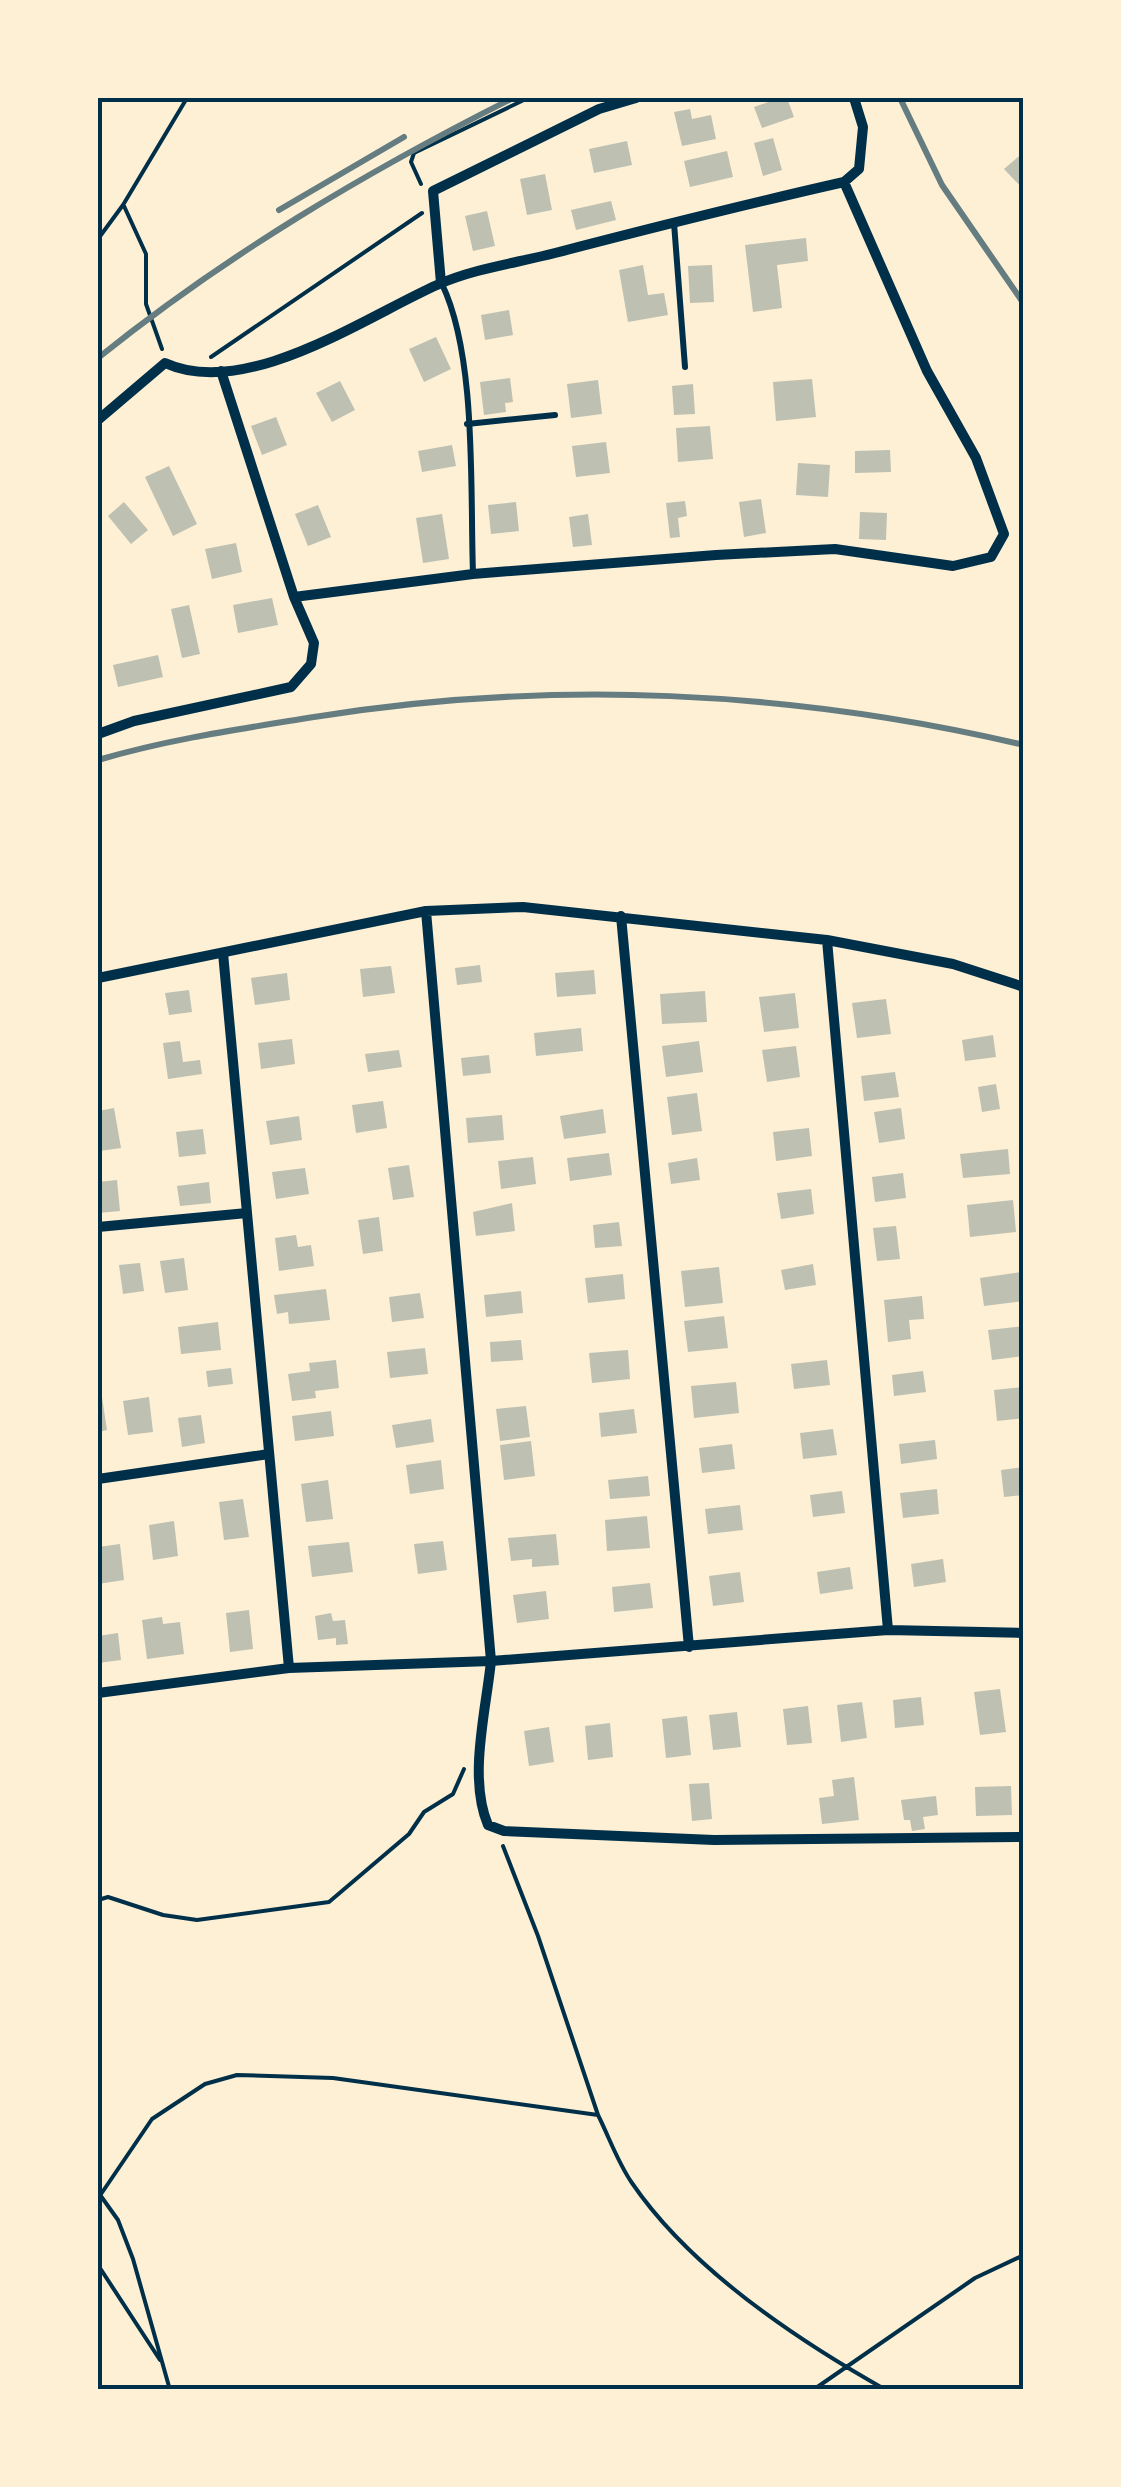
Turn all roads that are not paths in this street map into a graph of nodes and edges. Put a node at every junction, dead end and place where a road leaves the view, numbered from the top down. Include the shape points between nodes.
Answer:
1 (636, 98) edge
2 (854, 98) edge
3 (844, 182) junction
4 (674, 222) junction
5 (441, 282) junction
6 (685, 367) dead end
7 (221, 371) junction
8 (555, 415) dead end
9 (98, 420) edge
10 (468, 424) junction
11 (473, 574) junction
12 (294, 596) junction
13 (98, 734) edge
14 (426, 911) junction
15 (621, 916) junction
16 (827, 940) junction
17 (223, 953) junction
18 (98, 978) edge
19 (1024, 987) edge
20 (247, 1213) junction
21 (98, 1227) edge
22 (269, 1454) junction
23 (98, 1479) edge
24 (888, 1630) junction
25 (1024, 1633) edge
26 (689, 1647) junction
27 (491, 1661) junction
28 (289, 1668) junction
29 (98, 1693) edge
30 (1024, 1838) edge

1 - 5 street via 598,109 432,191
2 - 3 street via 863,127 858,169
3 - 4 street
3 - 11 street via 927,371 976,458 1004,534 991,557 953,566 835,549
4 - 5 street
4 - 6 lane
5 - 7 street via 290,357
5 - 10 lane via 456,312
7 - 9 street via 166,363
7 - 12 street
8 - 10 lane
10 - 11 lane
11 - 12 street
12 - 13 street via 314,643 311,664 291,688
14 - 15 street via 523,907
14 - 17 street
14 - 27 street
15 - 16 street
15 - 26 street
16 - 19 street via 953,964
16 - 24 street
17 - 18 street
17 - 20 street
20 - 21 street
20 - 22 street
22 - 23 street
22 - 28 street
24 - 25 street
24 - 26 street
26 - 27 street
27 - 28 street
27 - 30 street via 480,1806 488,1825 504,1832 714,1840
28 - 29 street

